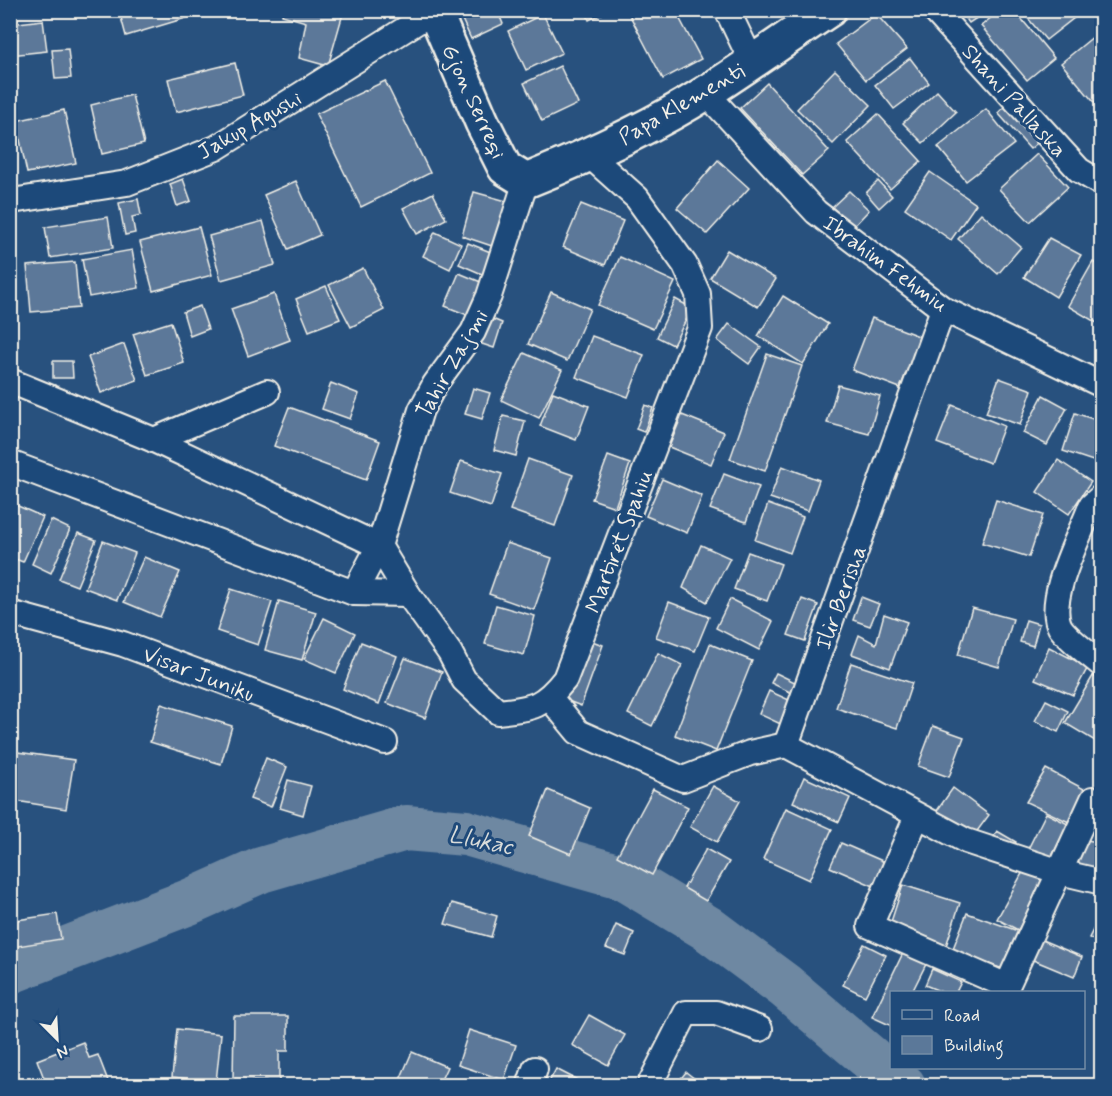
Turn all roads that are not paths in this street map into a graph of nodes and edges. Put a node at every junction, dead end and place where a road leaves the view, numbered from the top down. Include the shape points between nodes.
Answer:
1 (727, 10) edge
2 (829, 10) edge
3 (934, 10) edge
4 (434, 11) edge
5 (752, 62) junction
6 (706, 93) junction
7 (589, 155) junction
8 (526, 181) junction
9 (1101, 184) edge
10 (10, 199) edge
11 (943, 309) junction
12 (10, 381) edge
13 (1101, 385) edge
14 (267, 392) dead end
15 (154, 440) junction
16 (10, 463) edge
17 (1101, 496) edge
18 (379, 546) junction
19 (354, 593) junction
20 (408, 594) junction
21 (10, 613) edge
22 (1101, 665) edge
23 (550, 698) junction
24 (384, 742) dead end
25 (786, 745) junction
26 (1093, 799) dead end
27 (917, 816) junction
28 (1060, 872) junction
29 (1101, 882) edge
30 (760, 1029) dead end
31 (649, 1086) edge

1 - 5 street
2 - 5 street, Papa Klementi
3 - 9 street, Shani Pallaska via 1079,170
4 - 8 street, Gjon Serreqi via 505,168
4 - 10 street, Jakup Agushi via 216,148 127,183
5 - 6 street, Papa Klementi
6 - 7 street, Papa Klementi
6 - 11 street, Ibrahim Fehmiu via 816,212
7 - 8 street, Papa Klementi
7 - 23 street, Martirët Spahiu via 637,198 685,265 698,294 700,328 565,679
8 - 18 street, Tahir Zajmi via 474,332 435,384 421,410
11 - 13 street, Ibrahim Fehmiu
11 - 25 street, Ilir Berisha
12 - 15 street
14 - 15 street
15 - 18 street
16 - 19 street
17 - 22 street via 1091,506 1058,593 1056,610 1060,627
18 - 19 street, Tahir Zajmi
18 - 20 street
19 - 20 street
20 - 23 street via 445,645 464,680 498,712 528,709
21 - 24 street, Visar Juniku via 123,644
23 - 25 street via 578,732 683,779 750,753
25 - 27 street
26 - 28 street
27 - 28 street via 966,841
27 - 28 street via 870,926 1007,986
28 - 29 street
30 - 31 street via 716,1013 686,1013

